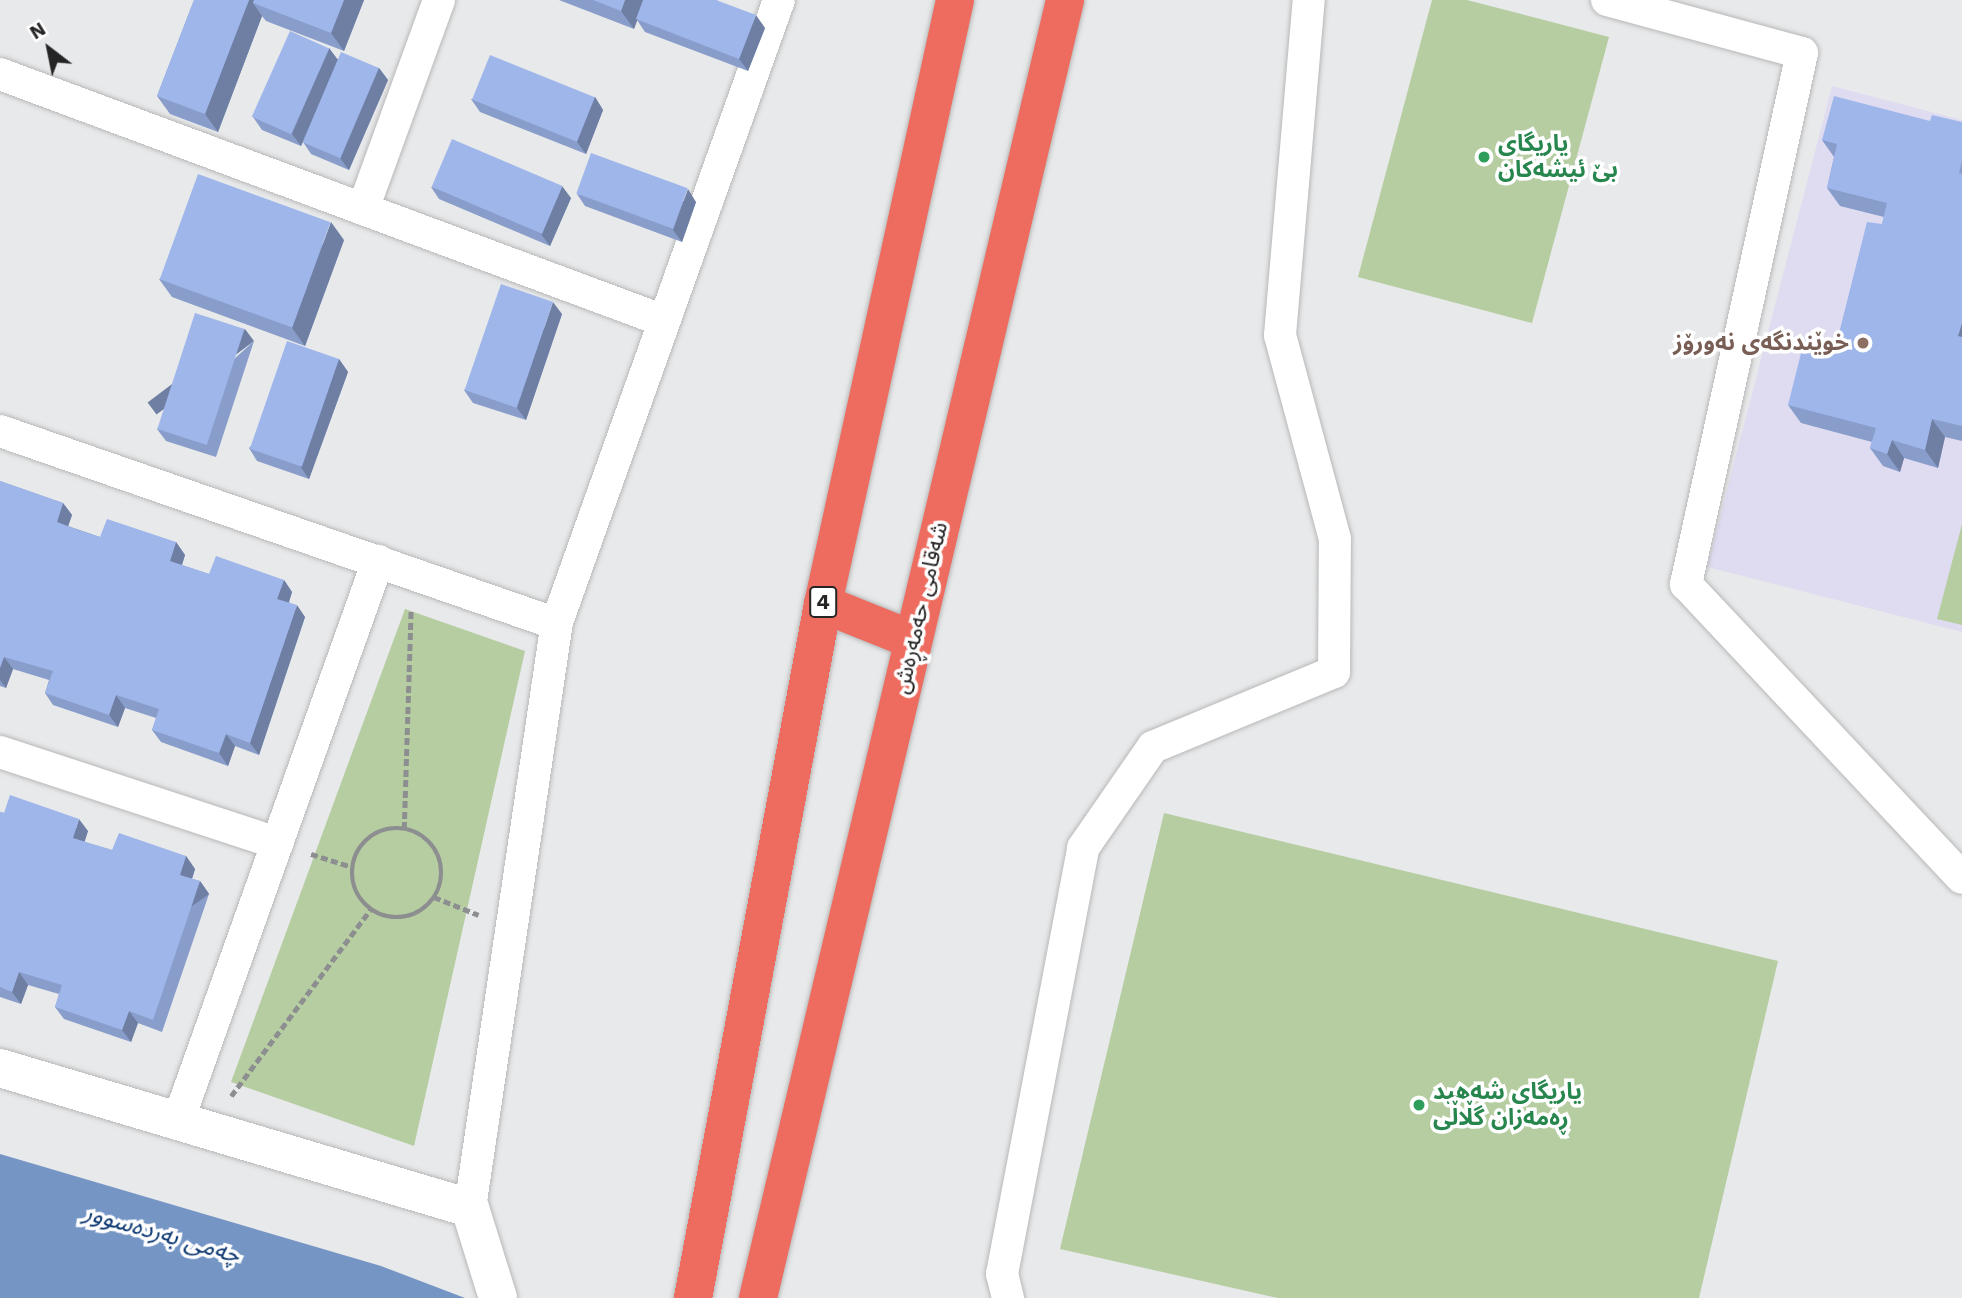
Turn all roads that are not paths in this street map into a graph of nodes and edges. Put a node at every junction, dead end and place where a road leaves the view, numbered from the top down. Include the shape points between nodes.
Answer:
1 (439, 0) edge
2 (779, 0) edge
3 (955, 0) edge
4 (1065, 0) edge
5 (1309, 0) edge
6 (1607, 0) edge
7 (0, 74) edge
8 (363, 209) junction
9 (664, 321) junction
10 (0, 431) edge
11 (378, 561) junction
12 (823, 604) junction
13 (557, 624) junction
14 (913, 640) junction
15 (0, 752) edge
16 (277, 842) junction
17 (1962, 878) edge
18 (0, 1068) edge
19 (192, 1125) junction
20 (470, 1208) junction
21 (499, 1298) edge
22 (693, 1298) edge
23 (758, 1298) edge
24 (1008, 1298) edge

1 - 8 street
2 - 9 street
3 - 12 highway, 4
4 - 14 highway, شەقامی حەمەڕەش
5 - 24 street via 1280,335 1335,539 1334,672 1153,747 1083,848 1002,1274
6 - 17 street via 1802,53 1686,583
7 - 8 street
8 - 9 street
9 - 13 street
10 - 11 street
11 - 13 street
11 - 16 street
12 - 14 highway
12 - 22 highway, 4
13 - 20 street
14 - 23 highway, شەقامی حەمەڕەش
15 - 16 street
16 - 19 street
18 - 19 street
19 - 20 street
20 - 21 street

